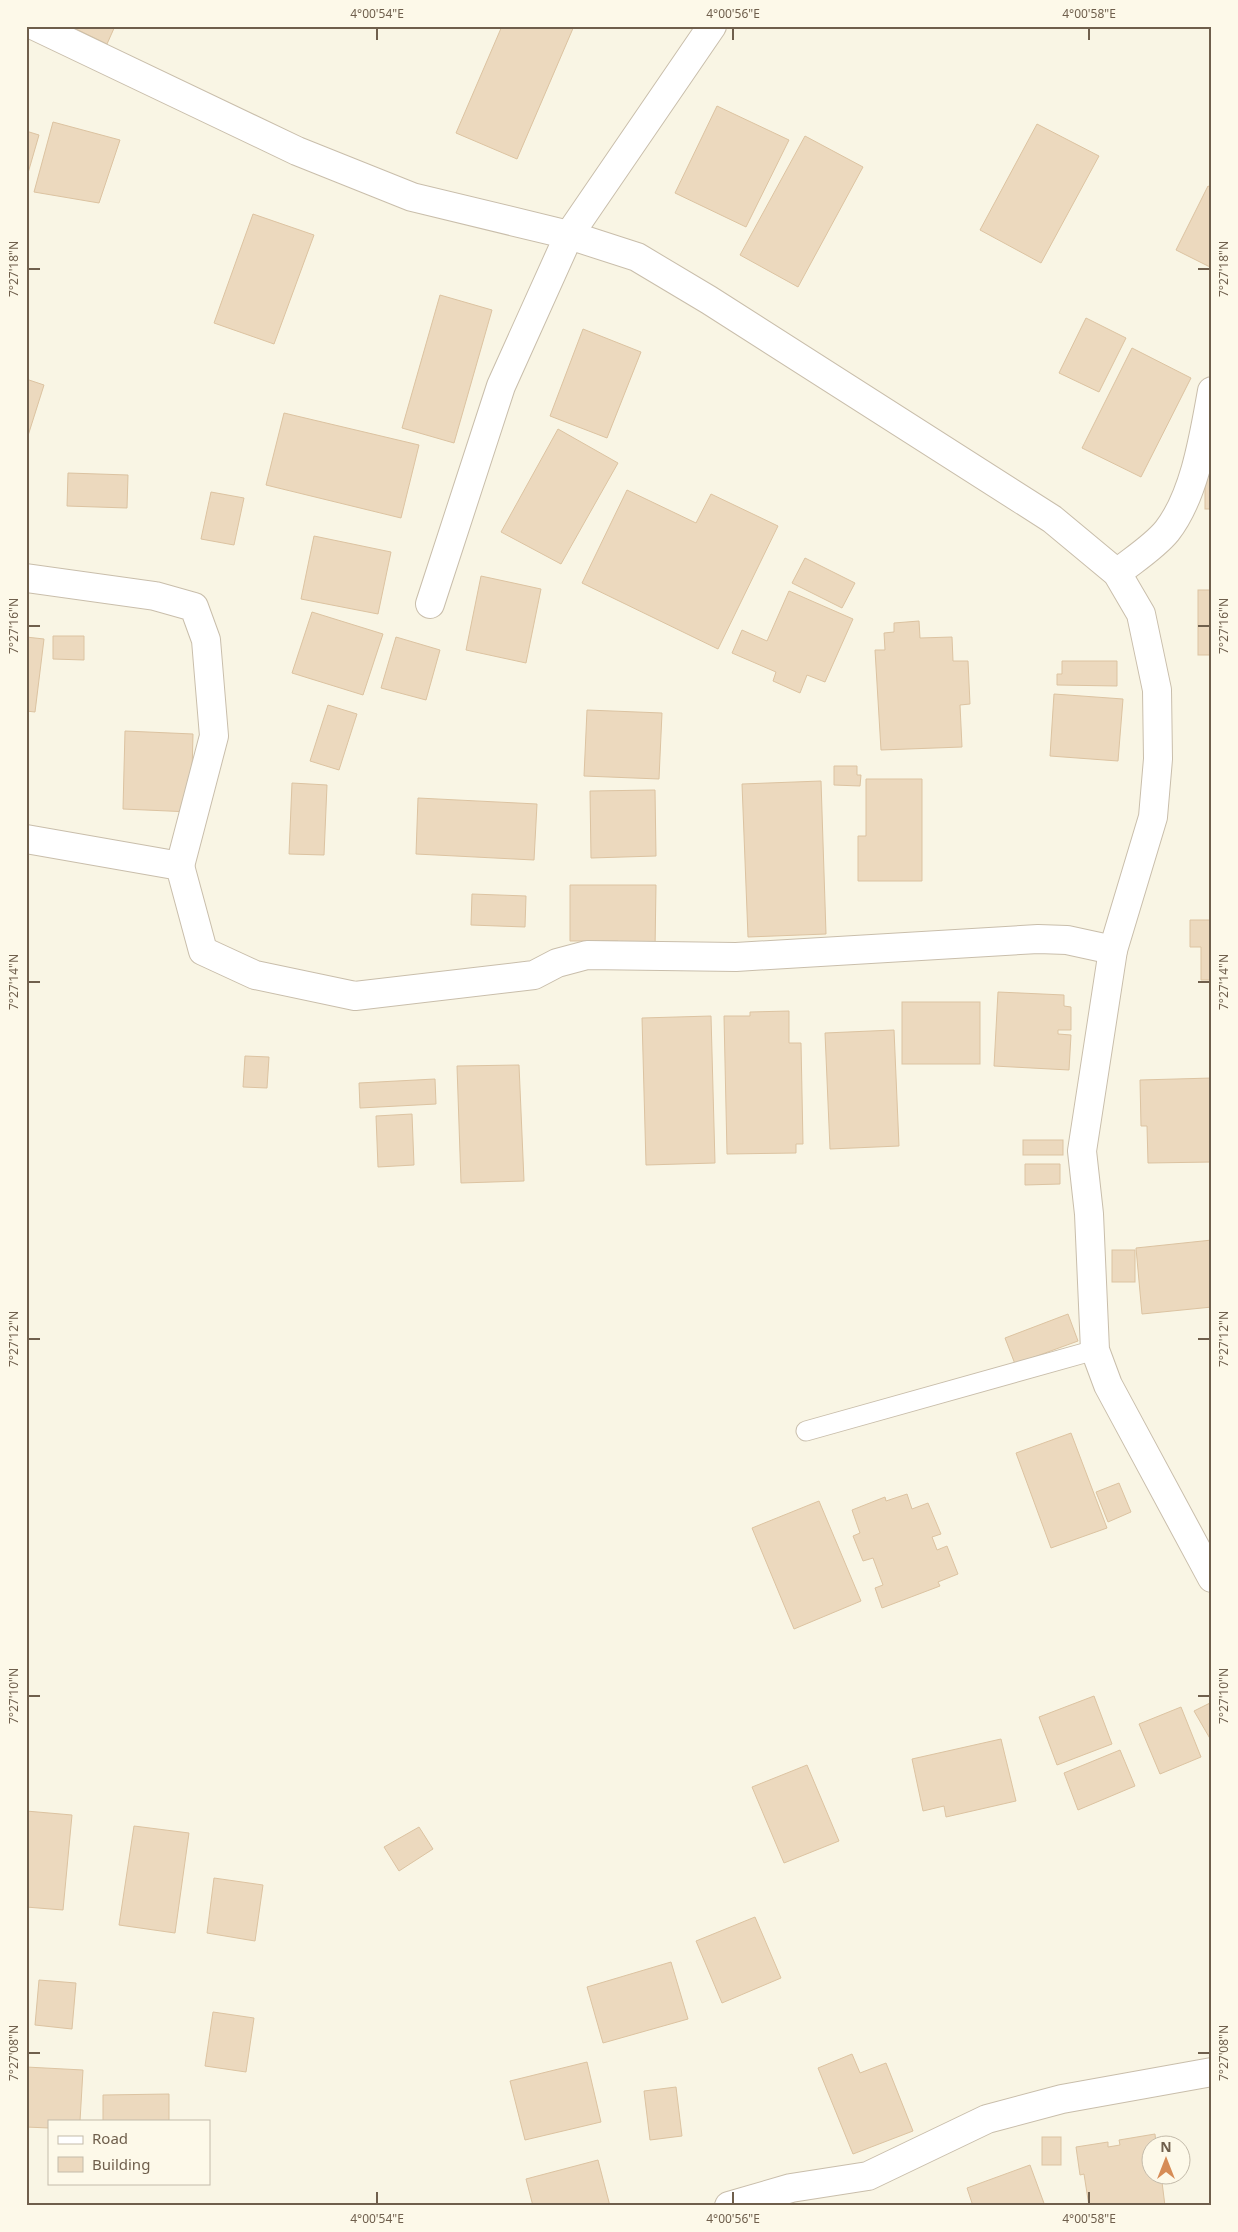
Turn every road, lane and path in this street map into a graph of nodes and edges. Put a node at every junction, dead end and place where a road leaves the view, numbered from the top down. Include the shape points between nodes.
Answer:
1 (35, 26) edge
2 (712, 26) edge
3 (569, 236) junction
4 (1212, 391) edge
5 (1118, 573) junction
6 (26, 578) edge
7 (430, 604) dead end
8 (26, 839) edge
9 (180, 866) junction
10 (1113, 950) junction
11 (1095, 1350) junction
12 (806, 1431) dead end
13 (1212, 1578) edge
14 (1212, 2072) edge
15 (729, 2206) edge

1 - 3 street via 297,151 412,197
2 - 3 street
3 - 5 street via 637,257 709,300 1052,519
3 - 7 street via 502,386
4 - 5 street via 1202,444 1182,508 1166,532
5 - 10 street via 1141,614 1157,690 1158,760 1153,817
6 - 9 street via 155,596 194,607 206,640 214,736
8 - 9 street
9 - 10 street via 203,951 255,975 355,996 534,975 557,963 587,955 736,957 1038,939 1067,940
10 - 11 street via 1082,1151 1089,1214
11 - 12 lane
11 - 13 street via 1108,1385
14 - 15 street via 1062,2098 987,2119 868,2176 790,2188

